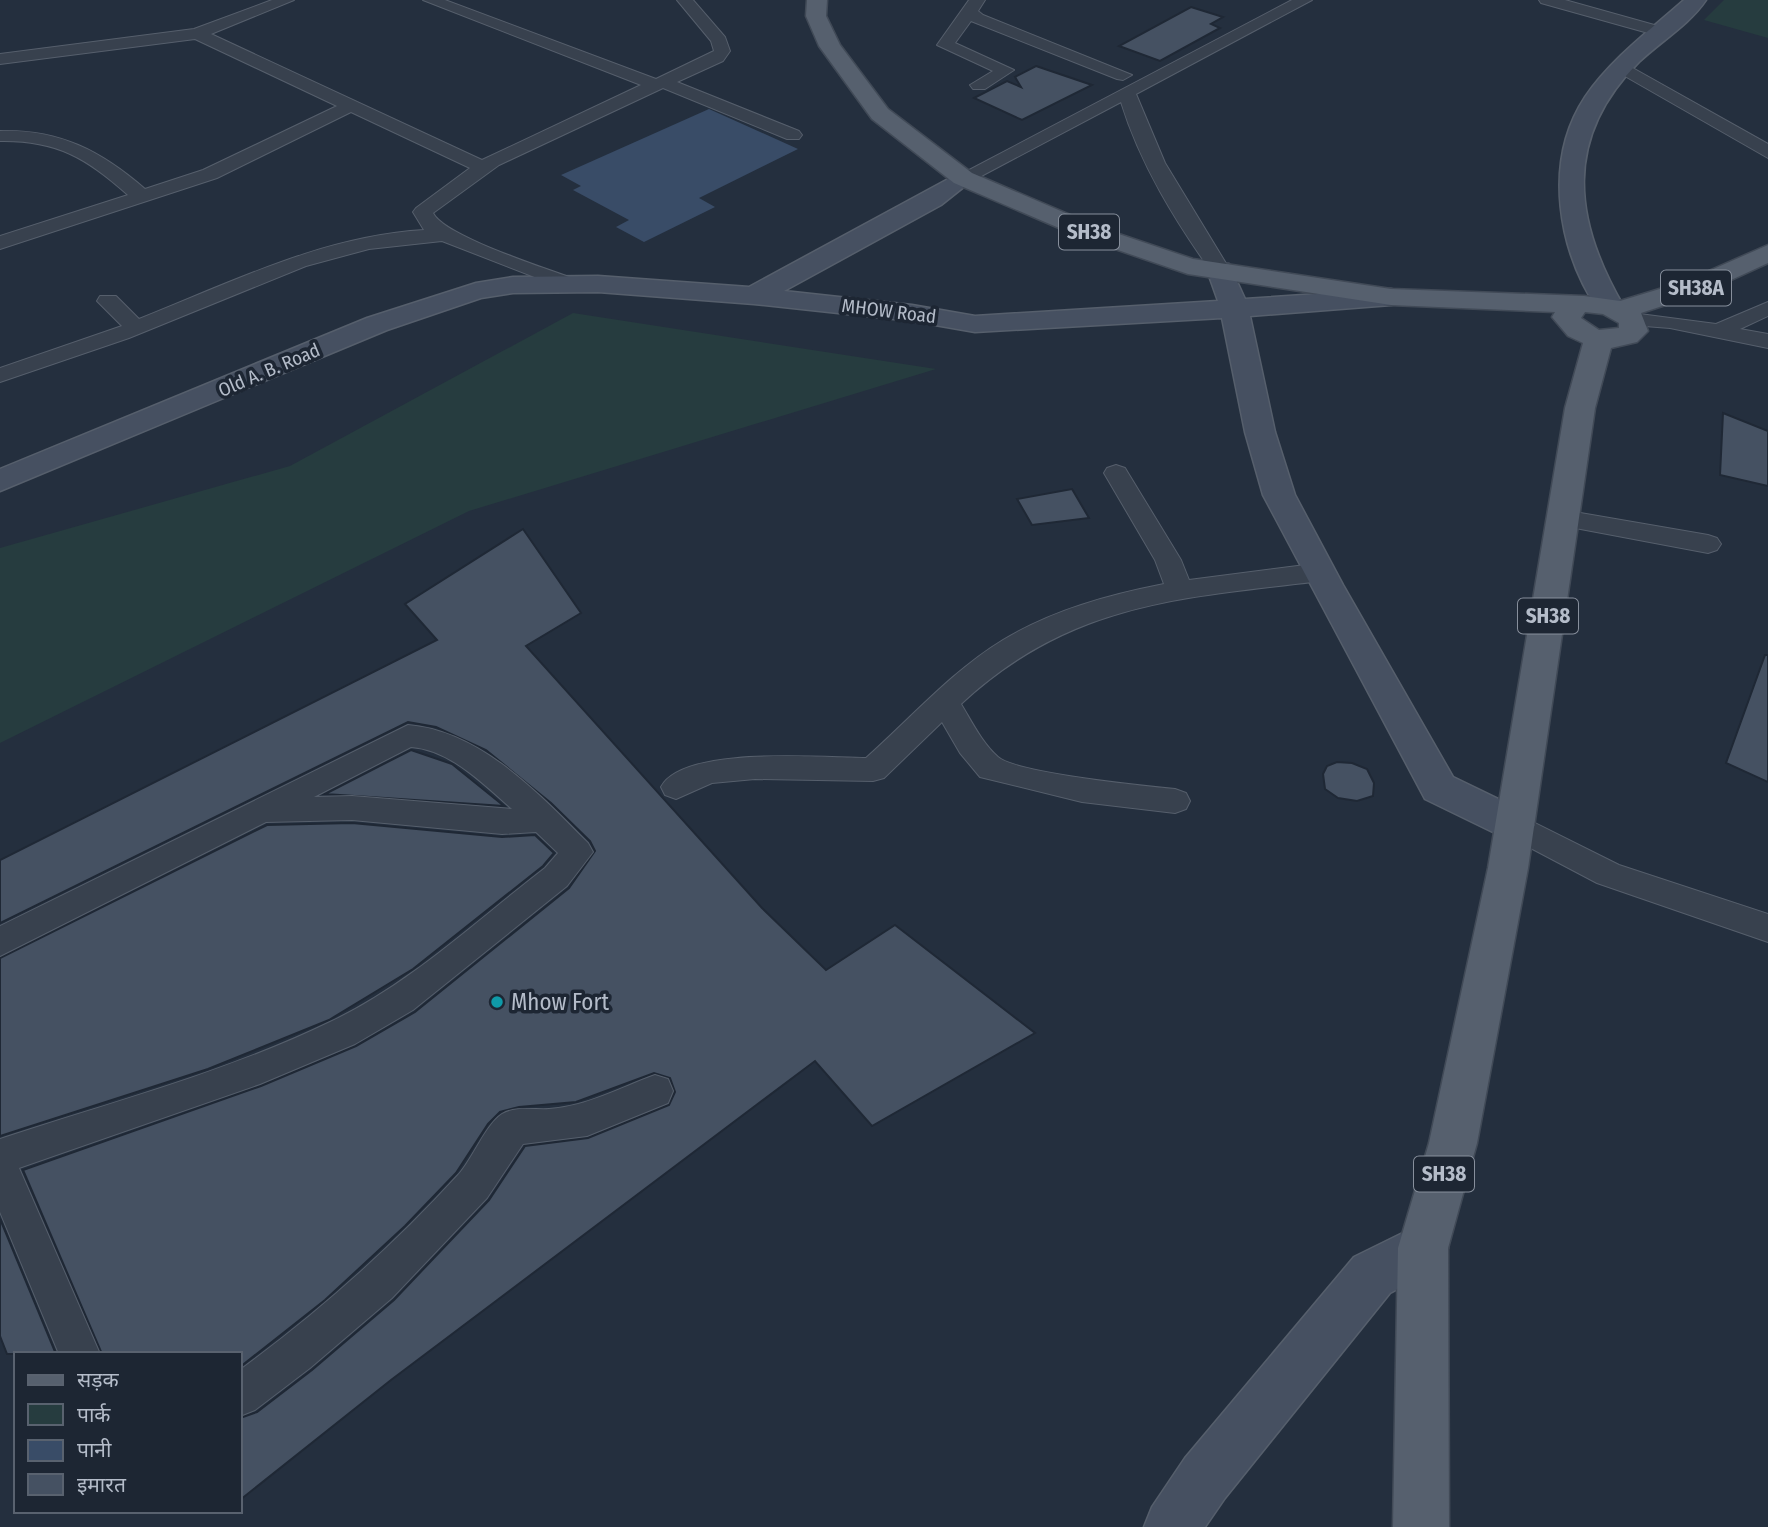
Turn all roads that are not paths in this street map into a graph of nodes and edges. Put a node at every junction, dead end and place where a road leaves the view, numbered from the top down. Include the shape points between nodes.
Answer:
1 (286, 0) edge
2 (430, 0) edge
3 (685, 0) edge
4 (817, 0) edge
5 (1304, 0) edge
6 (1547, 0) edge
7 (1696, 0) edge
8 (973, 6) edge
9 (1660, 31) junction
10 (197, 34) junction
11 (0, 59) edge
12 (1622, 67) junction
13 (1123, 75) dead end
14 (660, 84) junction
15 (979, 85) dead end
16 (1128, 95) junction
17 (350, 106) junction
18 (793, 135) dead end
19 (0, 136) edge
20 (1768, 152) edge
21 (483, 167) junction
22 (963, 178) junction
23 (142, 197) junction
24 (445, 235) junction
25 (0, 243) edge
26 (1581, 247) junction
27 (1768, 253) edge
28 (1220, 270) junction
29 (557, 284) junction
30 (754, 296) junction
31 (1391, 296) junction
32 (108, 301) dead end
33 (1234, 308) junction
34 (1768, 309) edge
35 (1620, 312) junction
36 (1583, 324) junction
37 (136, 328) junction
38 (1719, 331) junction
39 (1768, 341) edge
40 (0, 375) edge
41 (1116, 473) dead end
42 (0, 481) edge
43 (1563, 518) junction
44 (1708, 544) dead end
45 (1321, 572) junction
46 (1180, 592) junction
47 (946, 703) junction
48 (676, 788) dead end
49 (1175, 800) dead end
50 (262, 811) junction
51 (542, 819) junction
52 (1515, 825) junction
53 (1768, 928) edge
54 (0, 942) edge
55 (655, 1091) dead end
56 (0, 1157) edge
57 (0, 1168) edge
58 (1423, 1248) junction
59 (79, 1352) edge
60 (242, 1394) edge
61 (1172, 1527) edge
62 (1421, 1527) edge

1 - 10 street
2 - 14 street
3 - 14 street via 719,40 722,51
4 - 22 main road, SH38 via 816,16 830,46 880,114
5 - 16 street
6 - 9 street
7 - 9 street
8 - 13 street via 1002,30
8 - 15 street via 945,45 1006,70
9 - 12 street
10 - 11 street
10 - 17 street
12 - 20 street
12 - 26 street via 1594,100 1577,135 1572,187
14 - 18 street
14 - 21 street
16 - 22 street
16 - 28 street via 1135,123
17 - 21 street
17 - 23 street via 210,174
19 - 23 street via 37,136 77,147 92,154
21 - 24 street via 423,212 429,225
22 - 28 main road, SH38 via 1089,232 1188,266
22 - 30 street via 932,200
23 - 25 street
24 - 29 street
24 - 37 street via 390,237 328,251
26 - 35 street via 1591,274
26 - 36 street via 1570,265 1568,281
27 - 35 main road, SH38A via 1677,295
28 - 31 main road, SH38
28 - 33 street
29 - 30 street, MHOW Road
29 - 42 street, Old A. B. Road via 476,291 377,324
30 - 33 street, MHOW Road via 975,324
31 - 33 street, MHOW Road
31 - 36 main road, SH38 via 1484,302
32 - 37 street
33 - 45 street via 1260,432 1279,495
34 - 38 street
35 - 36 main road, SH38
35 - 36 main road, SH38 via 1635,326 1629,336
35 - 38 street
36 - 43 main road, SH38 via 1580,408
37 - 40 street
38 - 39 street
41 - 46 street via 1168,560
43 - 44 street
43 - 52 main road, SH38
45 - 46 street
45 - 52 street via 1439,788
46 - 47 street via 1102,607 1054,624 1012,648
47 - 48 street via 873,770 708,772
47 - 49 street via 970,745 991,769 1082,790
50 - 51 street via 352,808 502,822
50 - 51 street via 408,736 438,740 469,759
50 - 54 street
51 - 56 street via 577,852 556,877 401,999 343,1033 260,1068
52 - 53 street via 1608,874
52 - 58 main road, SH38 via 1453,1143
55 - 60 street via 604,1116 550,1127 513,1127 474,1185 378,1284
57 - 59 street
58 - 61 street via 1372,1275 1205,1478
58 - 62 main road, SH38

